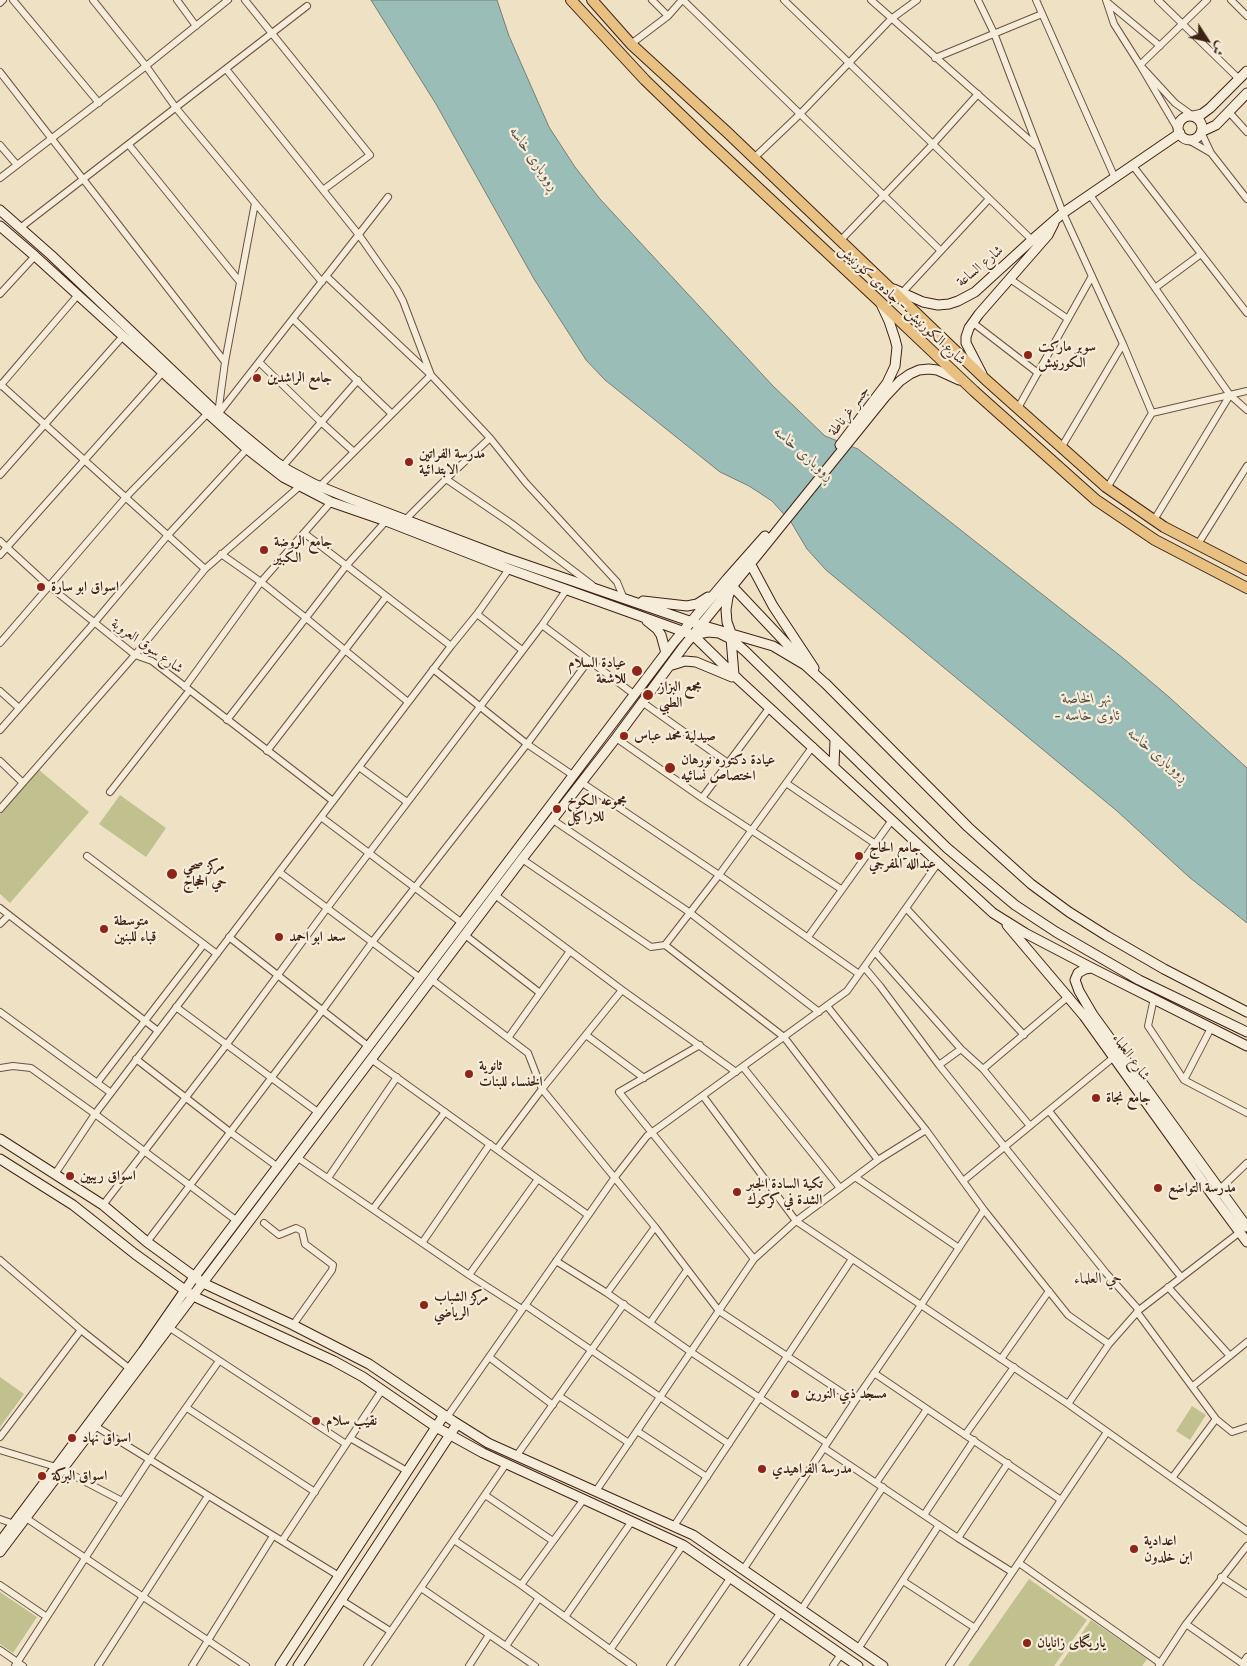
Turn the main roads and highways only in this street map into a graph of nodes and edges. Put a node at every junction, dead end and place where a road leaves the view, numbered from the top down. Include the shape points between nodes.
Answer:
1 (571, 0) edge
2 (592, 0) edge
3 (1247, 71) edge
4 (683, 92) junction
5 (1247, 93) edge
6 (671, 105) junction
7 (707, 114) junction
8 (1193, 116) junction
9 (694, 127) junction
10 (1201, 132) junction
11 (1182, 136) junction
12 (0, 210) edge
13 (1056, 220) junction
14 (0, 226) edge
15 (64, 268) junction
16 (57, 276) junction
17 (900, 296) junction
18 (878, 300) junction
19 (985, 379) junction
20 (969, 386) junction
21 (855, 430) junction
22 (778, 526) junction
23 (750, 563) junction
24 (1246, 567) edge
25 (732, 586) junction
26 (1247, 588) edge
27 (716, 592) junction
28 (624, 599) junction
29 (638, 615) junction
30 (691, 622) junction
31 (700, 625) junction
32 (683, 631) junction
33 (693, 636) junction
34 (732, 636) junction
35 (666, 653) junction
36 (669, 666) junction
37 (737, 678) junction
38 (828, 686) junction
39 (835, 740) junction
40 (834, 766) junction
41 (577, 779) junction
42 (1001, 918) junction
43 (1092, 968) junction
44 (1139, 980) junction
45 (1135, 990) junction
46 (1247, 1012) edge
47 (1247, 1032) edge
48 (1247, 1046) edge
49 (0, 1139) edge
50 (0, 1159) edge
51 (1243, 1229) edge
52 (1247, 1242) edge
53 (195, 1276) junction
54 (203, 1282) junction
55 (189, 1293) junction
56 (446, 1416) junction
57 (457, 1424) junction
58 (436, 1427) junction
59 (450, 1435) junction
60 (60, 1469) junction
61 (0, 1542) edge
62 (0, 1552) edge
63 (280, 1666) edge
64 (298, 1666) edge
65 (858, 1666) edge
66 (884, 1666) edge

1 - 6 main road, شارع الكورنيش - جادەی کۆرنیش
2 - 4 main road, شارع الكورنيش - جادەی کۆرنیش via 631,44
3 - 8 main road via 1210,108
4 - 6 main road
4 - 7 main road, شارع الكورنيش - جادەی کۆرنیش
5 - 10 main road via 1216,125
6 - 9 main road, شارع الكورنيش - جادەی کۆرنیش
7 - 9 main road
7 - 17 main road, شارع الكورنيش - جادەی کۆرنیش
8 - 10 main road via 1202,124
8 - 11 main road via 1180,122
9 - 18 main road, شارع الكورنيش - جادەی کۆرنیش
10 - 11 main road via 1192,139
11 - 13 main road, شارع الساعة
12 - 15 main road
13 - 17 main road, شارع الساعة via 975,292 958,301 938,305
13 - 19 main road, شارع الساعة via 1048,235 972,322 967,332 966,343
14 - 16 main road
15 - 16 main road
15 - 28 main road via 218,414 283,466 320,486 503,557
16 - 29 main road via 247,449 268,467 300,486 331,502
17 - 19 main road, شارع الكورنيش - جادەی کۆرنیش
18 - 20 main road, شارع الكورنيش - جادەی کۆرنیش
18 - 21 main road, جسر غرناطة via 896,339 896,366
19 - 24 main road, شارع الكورنيش - جادەی کۆرنیش via 1107,488 1164,527
20 - 21 main road, جسر غرناطة via 947,373 929,368 910,374
20 - 26 main road, شارع الكورنيش - جادەی کۆرنیش via 1096,500 1155,540
21 - 22 main road, جسر غرناطة
22 - 23 main road
22 - 27 main road
23 - 25 main road
23 - 38 main road via 773,606
25 - 31 main road
25 - 34 main road via 726,610
25 - 38 main road
27 - 28 main road via 692,605
27 - 30 main road
28 - 30 main road
29 - 32 main road
29 - 35 main road via 659,632
30 - 31 main road
30 - 32 main road
31 - 33 main road
31 - 34 main road
32 - 33 main road
32 - 35 main road
33 - 34 main road via 713,632
33 - 36 main road
33 - 37 main road
34 - 37 main road
34 - 38 main road via 782,650
34 - 39 main road
35 - 41 main road
36 - 37 main road via 696,662
36 - 41 main road via 616,738
37 - 40 main road
38 - 46 main road via 968,827 1032,884 1107,936
39 - 40 main road
39 - 44 main road via 947,848 1015,905
40 - 42 main road
41 - 53 main road via 462,923
41 - 54 main road via 553,820
42 - 43 main road
42 - 51 main road, شارع العلماء via 1069,996
43 - 45 main road
43 - 51 main road, شارع العلماء via 1078,973 1075,980 1078,991 1220,1189
44 - 45 main road
44 - 47 main road
45 - 48 main road
49 - 53 main road via 102,1205
50 - 55 main road via 73,1205
51 - 52 main road, شارع العلماء
53 - 54 main road
53 - 55 main road
54 - 55 main road
54 - 56 main road via 369,1364
55 - 58 main road via 334,1361
55 - 60 main road via 130,1369
55 - 60 main road via 170,1328
56 - 57 main road
56 - 58 main road
57 - 59 main road
57 - 66 main road via 488,1442 693,1535
58 - 59 main road
58 - 63 main road
59 - 64 main road
59 - 65 main road via 683,1545
60 - 61 main road
60 - 62 main road

